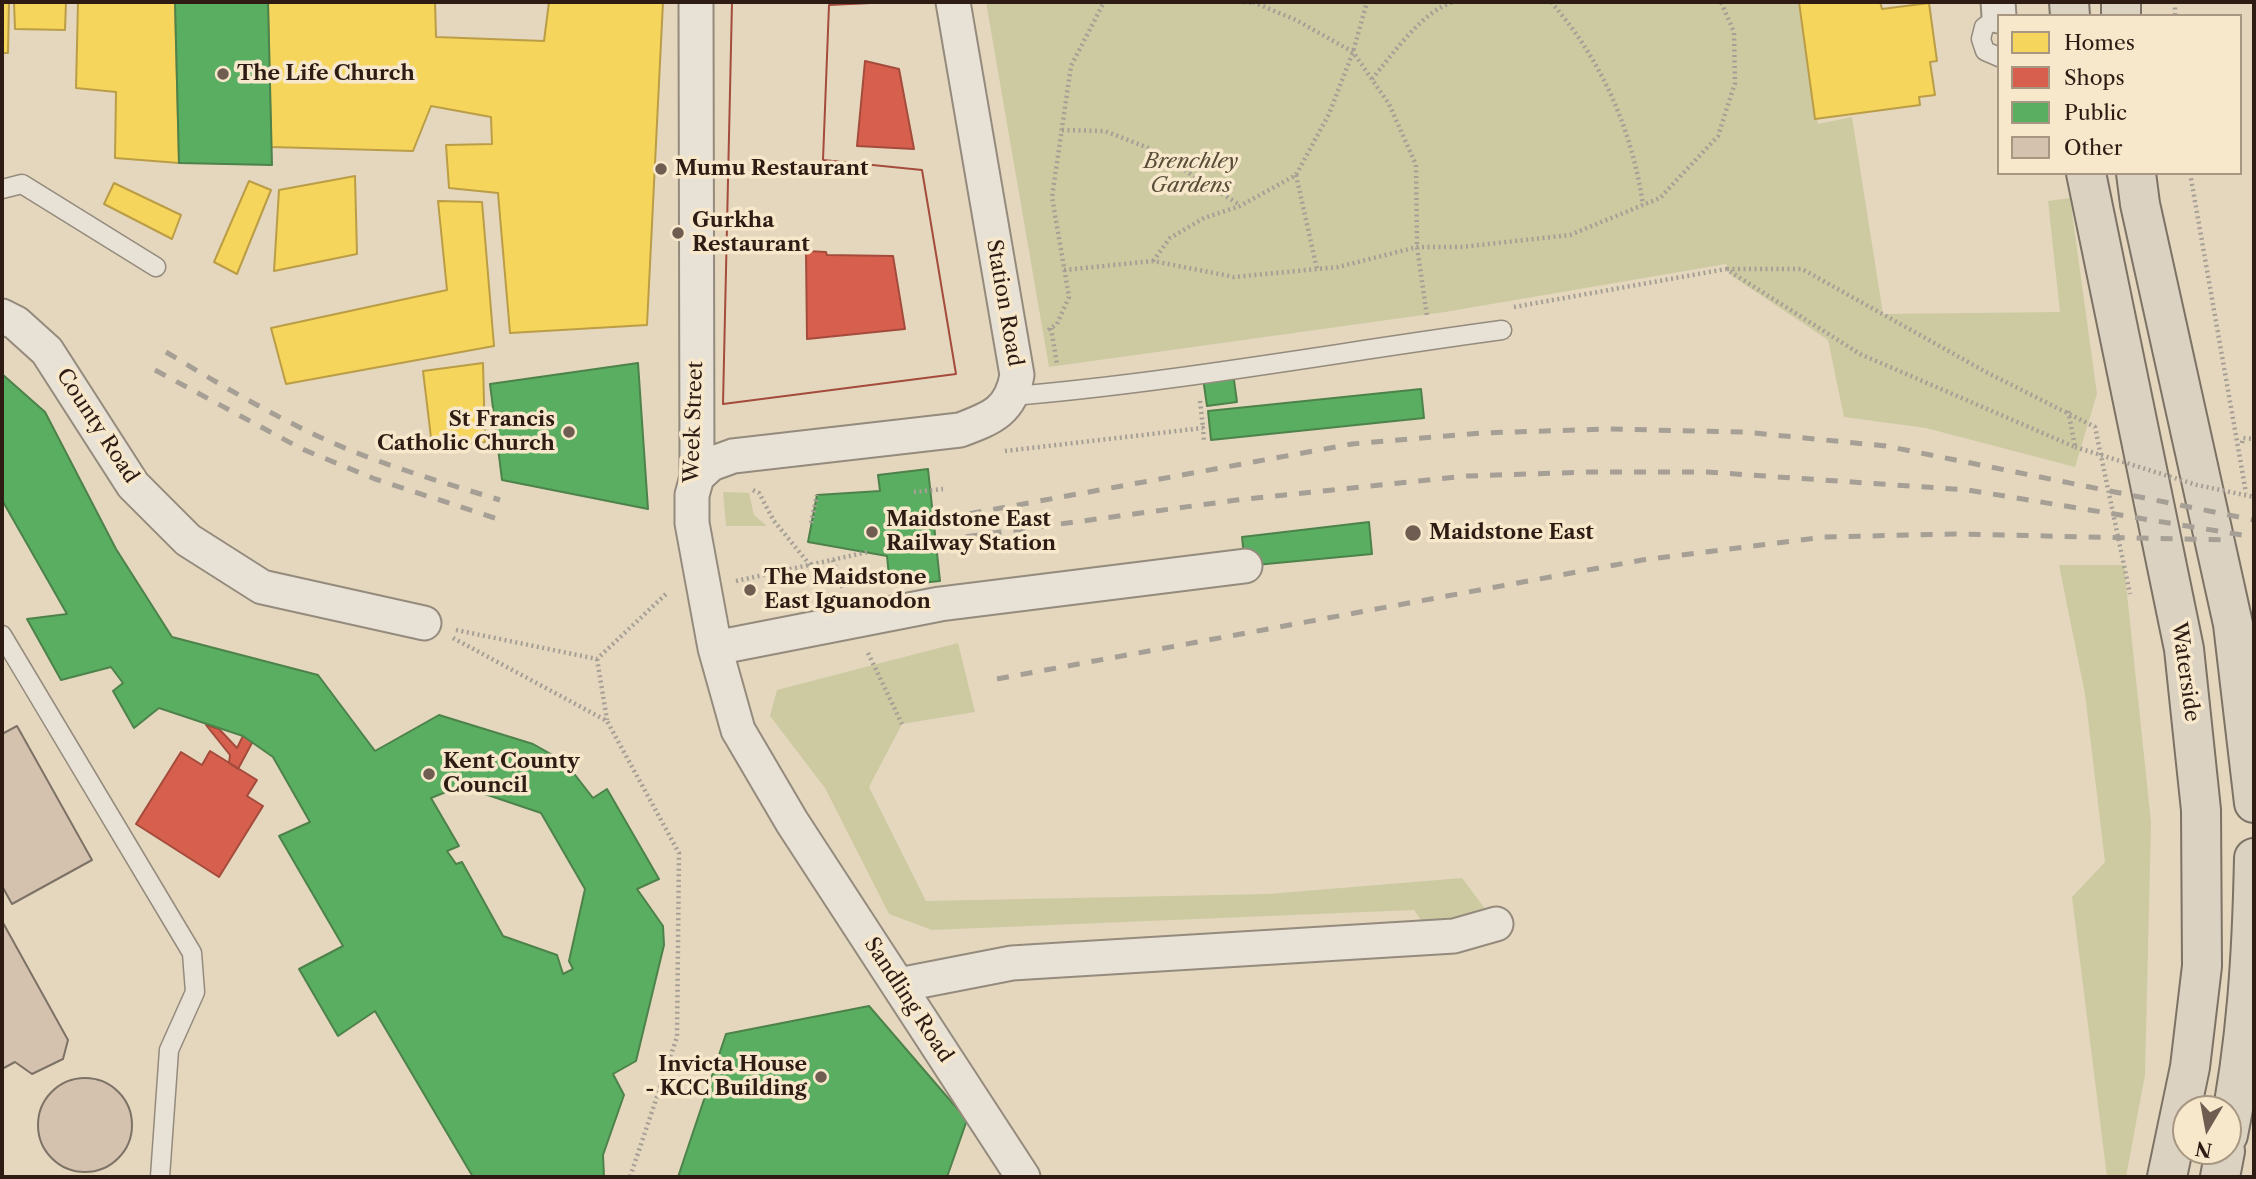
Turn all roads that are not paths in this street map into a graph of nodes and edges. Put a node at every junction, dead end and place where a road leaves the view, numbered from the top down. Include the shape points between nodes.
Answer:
1 (696, 2) edge
2 (953, 2) edge
3 (1997, 18) edge
4 (1997, 56) edge
5 (2086, 175) edge
6 (2136, 175) edge
7 (2, 189) edge
8 (156, 267) dead end
9 (2, 316) edge
10 (1502, 330) dead end
11 (1003, 407) junction
12 (697, 477) junction
13 (1245, 566) dead end
14 (424, 623) road end
15 (2, 635) edge
16 (715, 648) junction
17 (2254, 803) edge
18 (792, 822) joint
19 (2254, 858) edge
20 (1496, 924) dead end
21 (899, 985) junction
22 (2236, 1095) edge
23 (160, 1177) edge
24 (1023, 1177) edge
25 (2167, 1177) edge

1 - 12 street, Week Street
2 - 11 street, Station Road via 1017,375
3 - 4 lane via 1983,27 1981,39 1985,51
5 - 25 highway, Waterside via 2184,649 2202,810 2202,966 2190,1067
6 - 17 highway via 2233,624
7 - 8 lane via 22,184
9 - 14 street, County Road via 47,351 133,485 188,540 261,587
10 - 11 lane via 1312,355
11 - 12 street via 960,430 733,456 711,464
12 - 16 street, Week Street via 692,523
13 - 16 street via 940,604
15 - 23 lane via 192,953 195,992 169,1049
16 - 18 street, Week Street via 738,730
18 - 21 street, Sandling Road
19 - 22 highway via 2252,973
20 - 21 street via 1454,936 1012,963
21 - 24 street, Sandling Road

